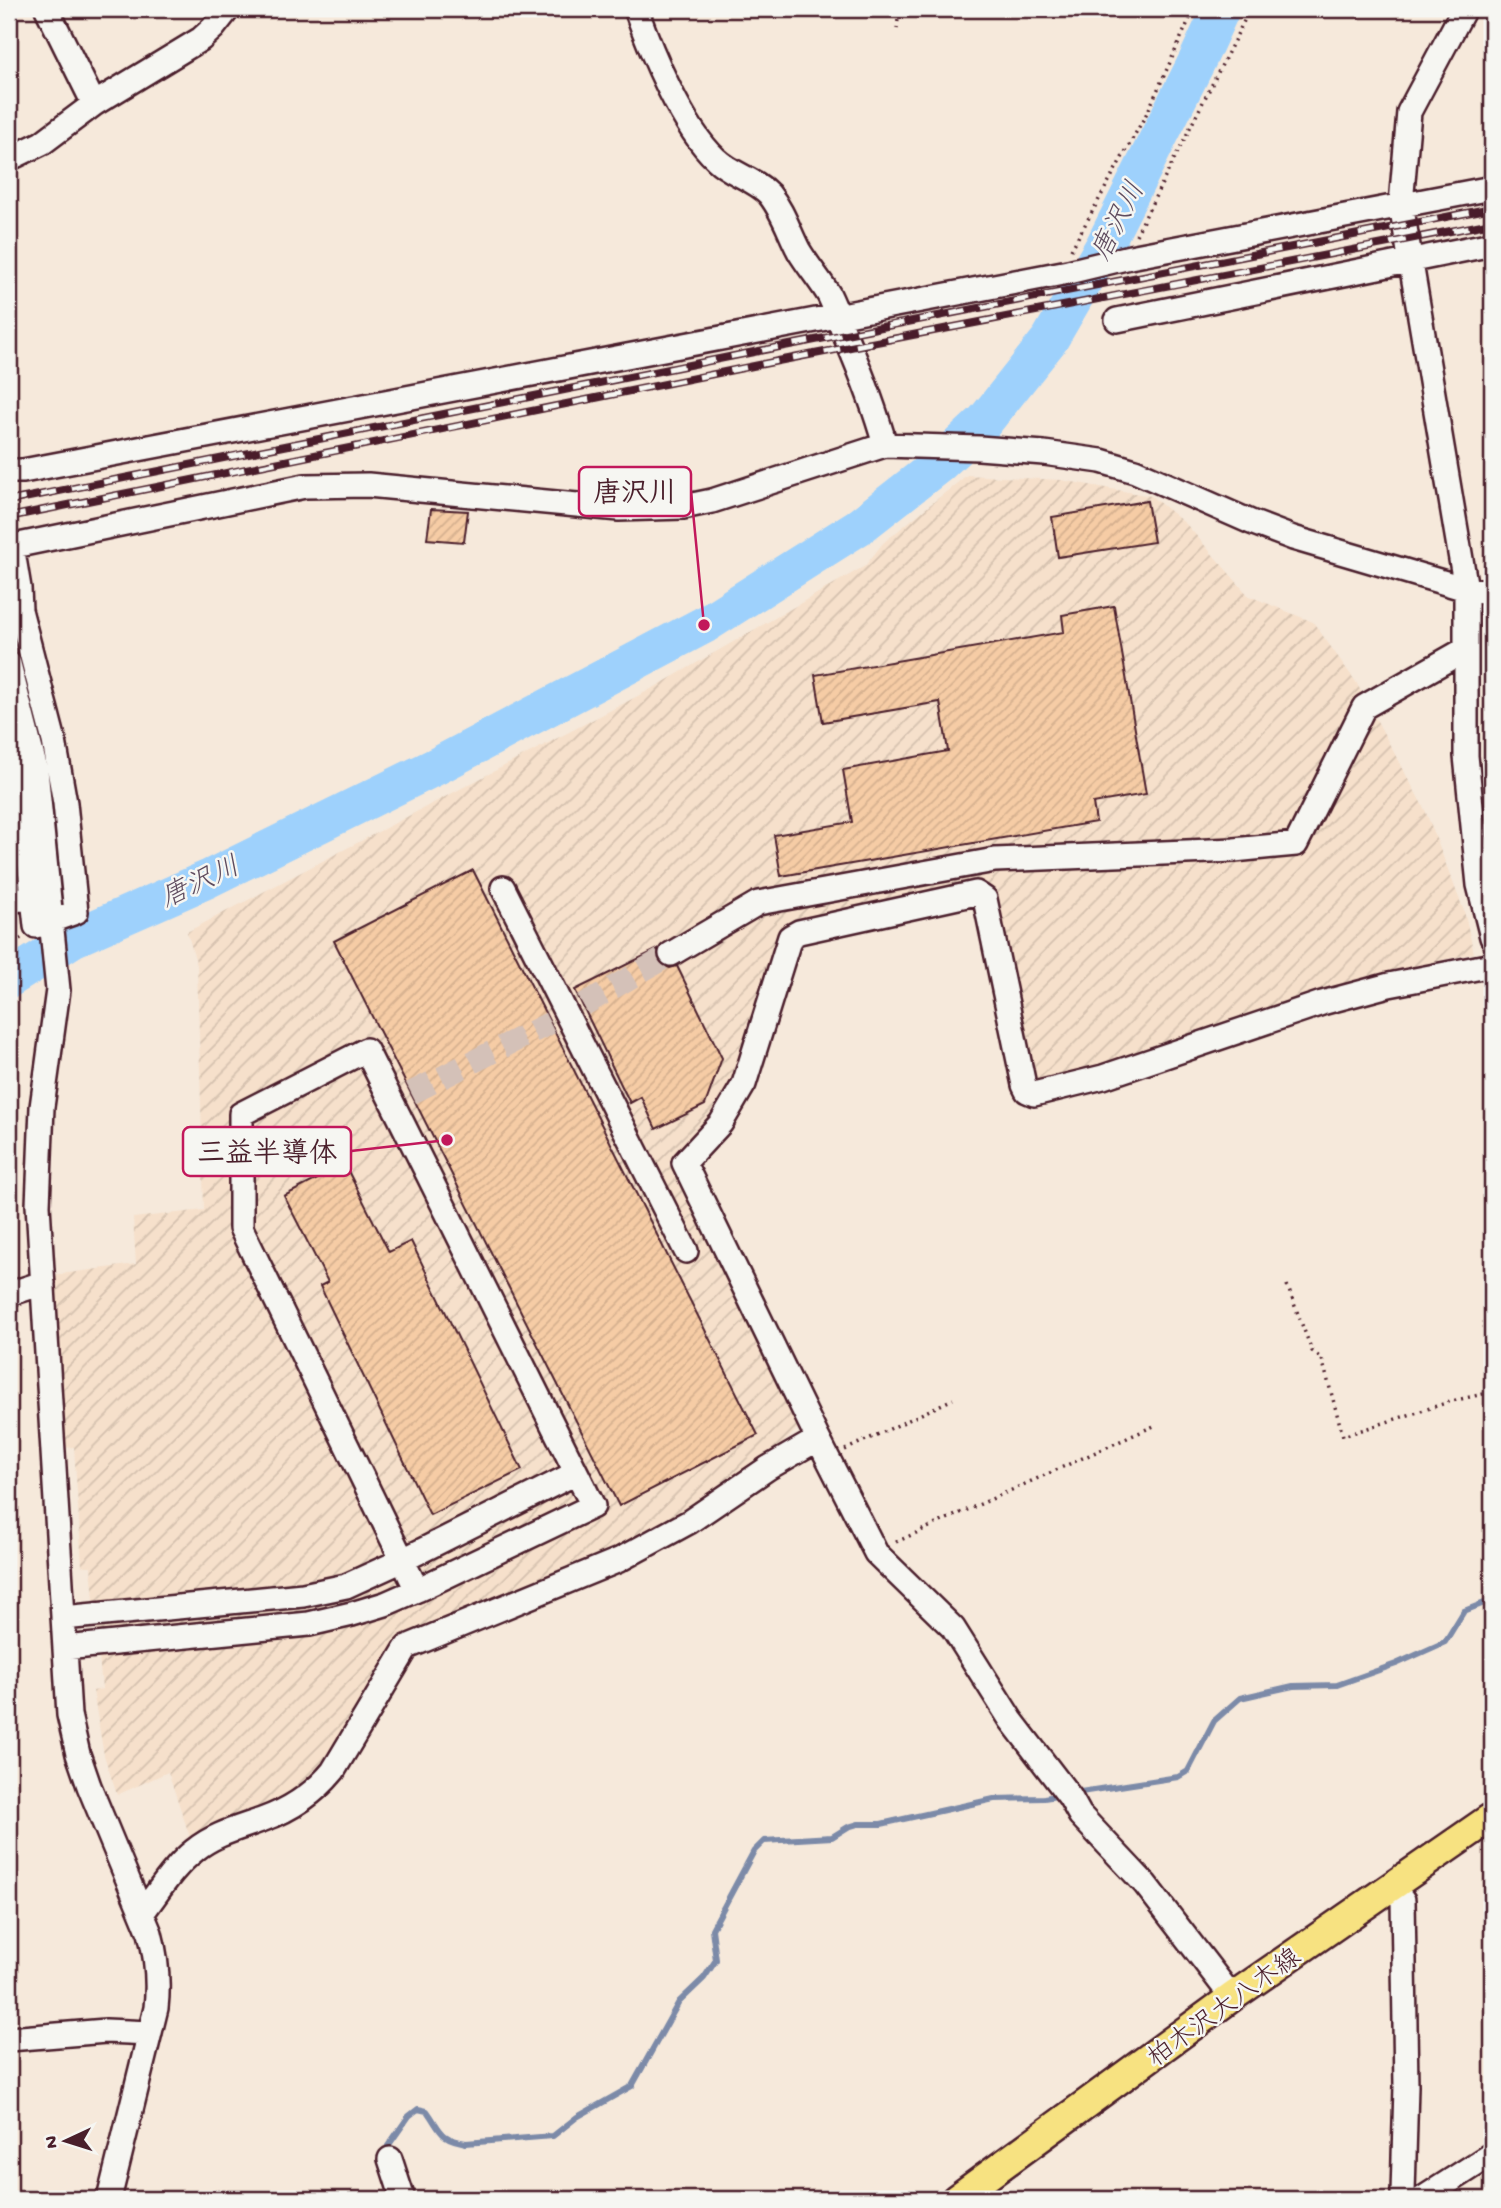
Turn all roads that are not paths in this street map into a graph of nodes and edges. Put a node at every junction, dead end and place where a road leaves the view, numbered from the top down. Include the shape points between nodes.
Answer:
1 (47, 9) edge
2 (228, 9) edge
3 (636, 9) edge
4 (1464, 9) edge
5 (94, 104) junction
6 (9, 159) edge
7 (1492, 188) edge
8 (1401, 204) junction
9 (1492, 244) edge
10 (1409, 259) junction
11 (837, 314) junction
12 (1117, 320) dead end
13 (886, 445) junction
14 (9, 471) edge
15 (10, 546) edge
16 (1466, 589) junction
17 (1492, 592) edge
18 (1466, 649) junction
19 (9, 664) edge
20 (9, 721) edge
21 (503, 888) dead end
22 (33, 897) junction
23 (9, 901) edge
24 (53, 926) junction
25 (1492, 937) edge
26 (671, 954) tunnel mouth
27 (1492, 965) edge
28 (686, 1251) dead end
29 (43, 1283) junction
30 (9, 1294) edge
31 (822, 1449) junction
32 (576, 1473) junction
33 (403, 1560) junction
34 (417, 1590) junction
35 (63, 1618) junction
36 (65, 1648) junction
37 (1492, 1817) edge
38 (1392, 1888) junction
39 (143, 1912) junction
40 (1232, 1997) junction
41 (150, 2033) junction
42 (9, 2039) edge
43 (1492, 2154) edge
44 (390, 2159) dead end
45 (1404, 2198) edge
46 (109, 2199) edge
47 (403, 2199) edge
48 (956, 2199) edge

1 - 5 street
2 - 5 street via 201,38
3 - 11 street via 665,79 695,134 714,158 767,192
4 - 8 street via 1409,112
5 - 6 street via 42,143
7 - 8 street
8 - 10 street
8 - 11 street
9 - 10 street
10 - 12 street
10 - 16 street
11 - 13 street
11 - 14 street
13 - 15 street via 683,507 620,509 368,485 305,486
13 - 16 street via 979,448 1101,461 1293,538
15 - 24 street via 20,611 65,803 76,912
16 - 17 street
16 - 18 street
18 - 25 street via 1466,756 1479,885
18 - 26 street via 1364,707 1296,844 982,862 758,903
19 - 24 street via 41,801
20 - 22 street
21 - 28 street
22 - 23 street
22 - 24 street via 36,926
24 - 29 street via 58,990 41,1120 38,1205
27 - 31 street via 1322,1003 1103,1077 1034,1094 1024,1085 985,899 976,893 790,937 744,1084 721,1123 684,1163
29 - 30 street
29 - 35 street
31 - 39 street via 768,1468 689,1522 619,1560 407,1647 321,1785 283,1811 195,1849
31 - 40 street via 876,1553 953,1628 1011,1720 1080,1815 1145,1884
32 - 33 street
32 - 33 street via 401,1098 366,1050 241,1114 240,1228
32 - 34 street via 593,1506
33 - 34 street
33 - 35 street via 346,1586 303,1595
34 - 36 street via 385,1604 309,1623
35 - 36 street
36 - 39 street via 69,1715 78,1754
37 - 38 main road, 柏木沢大八木線
38 - 40 main road, 柏木沢大八木線
38 - 45 street via 1403,1900
39 - 41 street via 159,1981
40 - 48 main road, 柏木沢大八木線
41 - 42 street via 106,2031
41 - 46 street
43 - 45 street
44 - 47 street

